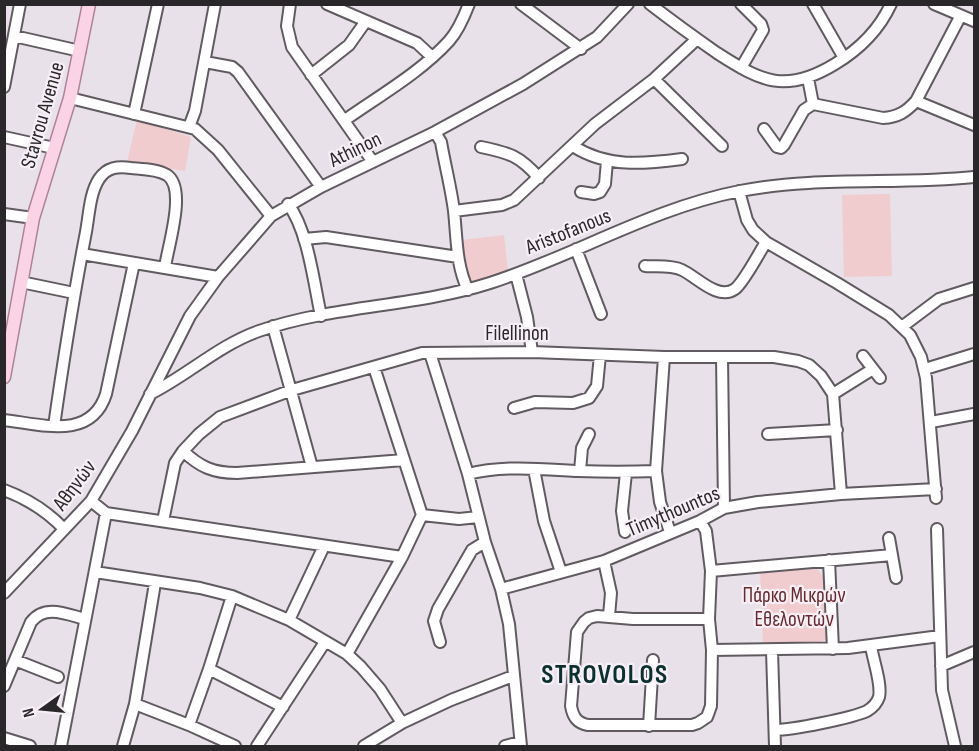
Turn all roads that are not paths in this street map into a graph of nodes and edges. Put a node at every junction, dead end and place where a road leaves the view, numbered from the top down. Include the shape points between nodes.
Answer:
1 (20, 4) edge
2 (89, 4) edge
3 (159, 4) edge
4 (215, 4) edge
5 (290, 4) edge
6 (327, 4) edge
7 (469, 4) edge
8 (521, 4) edge
9 (628, 4) edge
10 (650, 4) edge
11 (741, 4) edge
12 (891, 4) edge
13 (934, 4) edge
14 (815, 5) edge
15 (960, 17) junction
16 (366, 21) junction
17 (975, 21) edge
18 (14, 36) junction
19 (697, 39) junction
20 (581, 49) junction
21 (80, 51) junction
22 (432, 57) junction
23 (844, 58) junction
24 (205, 62) junction
25 (741, 68) junction
26 (311, 75) junction
27 (654, 78) junction
28 (808, 78) junction
29 (5, 82) edge
30 (70, 98) junction
31 (916, 101) junction
32 (813, 104) junction
33 (134, 114) junction
34 (345, 120) junction
35 (975, 125) edge
36 (189, 127) junction
37 (764, 129) dead end
38 (435, 132) junction
39 (4, 137) edge
40 (573, 146) junction
41 (722, 146) dead end
42 (481, 147) dead end
43 (54, 148) junction
44 (682, 159) dead end
45 (607, 161) junction
46 (373, 162) junction
47 (975, 177) edge
48 (539, 178) junction
49 (321, 187) junction
50 (740, 191) junction
51 (581, 192) dead end
52 (288, 204) junction
53 (454, 211) junction
54 (4, 214) edge
55 (271, 216) junction
56 (33, 218) junction
57 (304, 239) junction
58 (766, 242) junction
59 (576, 249) junction
60 (82, 254) junction
61 (458, 257) junction
62 (134, 263) junction
63 (645, 266) dead end
64 (165, 267) junction
65 (516, 274) junction
66 (218, 277) junction
67 (21, 282) junction
68 (975, 288) edge
69 (468, 290) junction
70 (74, 293) junction
71 (601, 314) dead end
72 (321, 316) junction
73 (273, 326) junction
74 (903, 326) junction
75 (532, 352) junction
76 (430, 353) junction
77 (975, 354) edge
78 (600, 355) junction
79 (863, 356) dead end
80 (664, 357) junction
81 (722, 357) junction
82 (374, 367) junction
83 (925, 369) junction
84 (4, 377) edge
85 (152, 390) junction
86 (292, 390) junction
87 (833, 394) junction
88 (514, 408) dead end
89 (975, 414) edge
90 (4, 420) edge
91 (931, 423) junction
92 (54, 426) junction
93 (837, 430) junction
94 (589, 434) dead end
95 (768, 434) dead end
96 (183, 451) junction
97 (404, 460) junction
98 (312, 467) junction
99 (534, 469) junction
100 (580, 471) junction
101 (656, 471) junction
102 (626, 472) junction
103 (468, 474) junction
104 (4, 490) edge
105 (841, 494) junction
106 (91, 501) junction
107 (724, 507) junction
108 (106, 513) junction
109 (422, 516) junction
110 (478, 517) junction
111 (163, 521) junction
112 (700, 521) junction
113 (64, 529) junction
114 (937, 529) dead end
115 (625, 532) dead end
116 (670, 532) junction
117 (889, 538) dead end
118 (485, 542) junction
119 (324, 546) junction
120 (892, 555) junction
121 (402, 557) junction
122 (829, 560) junction
123 (604, 561) junction
124 (711, 571) junction
125 (95, 572) junction
126 (561, 572) junction
127 (896, 578) dead end
128 (155, 583) junction
129 (501, 589) junction
130 (4, 593) edge
131 (232, 596) junction
132 (609, 616) junction
133 (85, 619) junction
134 (710, 619) junction
135 (289, 620) junction
136 (940, 636) junction
137 (325, 642) junction
138 (440, 642) dead end
139 (870, 646) junction
140 (833, 649) junction
141 (712, 650) junction
142 (772, 651) junction
143 (975, 652) edge
144 (347, 654) junction
145 (15, 660) junction
146 (653, 660) dead end
147 (940, 666) junction
148 (209, 669) junction
149 (513, 675) junction
150 (58, 677) dead end
151 (4, 686) edge
152 (135, 704) junction
153 (283, 707) junction
154 (402, 723) junction
155 (189, 725) junction
156 (649, 726) junction
157 (774, 730) junction
158 (4, 738) edge
159 (521, 744) edge
160 (951, 746) edge
161 (30, 747) edge
162 (61, 747) edge
163 (123, 747) edge
164 (236, 747) edge
165 (257, 747) edge
166 (364, 747) edge
167 (505, 747) edge
168 (775, 747) edge

1 - 18 street
2 - 21 main road, Stavrou Avenue
3 - 33 street
4 - 24 street
5 - 26 street via 288,38
6 - 16 street
7 - 22 street via 460,26
8 - 20 street
9 - 20 street, Athinon
10 - 19 street
11 - 25 street via 763,30
12 - 23 street via 873,34
13 - 15 street
14 - 23 street
15 - 17 street
15 - 31 street
16 - 22 street via 417,43
16 - 26 street via 350,45
18 - 21 street
18 - 29 street
19 - 25 street
19 - 27 street
20 - 38 street, Athinon
21 - 30 main road, Stavrou Avenue
22 - 34 street
23 - 28 street
24 - 36 street
24 - 49 street via 238,72
25 - 28 street via 771,80
26 - 34 street
27 - 40 street
27 - 41 street
28 - 32 street
30 - 33 street
30 - 43 main road, Stavrou Avenue
31 - 32 street via 907,111 883,118
31 - 35 street
32 - 37 street via 804,110 783,147 777,147
33 - 36 street
34 - 46 street
36 - 55 street via 213,144
38 - 46 street, Athinon
38 - 53 street via 441,142
39 - 43 street
40 - 45 street
40 - 48 street
42 - 48 street via 514,155
43 - 56 main road, Stavrou Avenue
44 - 45 street via 625,164
45 - 51 street via 605,184 600,192
46 - 49 street, Athinon
47 - 50 street, Aristofanous via 844,181
48 - 53 street via 518,198 502,206
49 - 52 street, Athinon
50 - 58 street via 747,220
50 - 59 street, Aristofanous via 696,201
52 - 55 street, Athinon
52 - 57 street
53 - 61 street
54 - 56 street
55 - 66 street, Athinon
56 - 67 main road, Stavrou Avenue
57 - 61 street via 326,237
57 - 72 street
58 - 63 street via 737,287 727,292 717,291 681,270
58 - 74 street
59 - 65 street, Aristofanous
59 - 71 street
60 - 62 street
60 - 64 street via 94,188 105,172 121,166 135,168 168,176 177,190
60 - 70 street
61 - 69 street
62 - 64 street
62 - 92 street via 103,404 88,420 68,427
64 - 66 street
65 - 69 street, Aristofanous
65 - 75 street
66 - 85 street, Athinon via 190,315
67 - 70 street
67 - 84 main road, Stavrou Avenue
68 - 74 street via 939,299
69 - 72 street, Aristofanous
70 - 92 street
72 - 73 street, Aristofanous
73 - 85 street, Aristofanous via 240,339
73 - 86 street
74 - 83 street
75 - 76 street, Filellinon
75 - 78 street, Filellinon
76 - 82 street, Filellinon
76 - 103 street
77 - 83 street
78 - 80 street, Filellinon
78 - 88 street via 597,386 589,398 573,403 535,402
79 - 87 street via 877,374
80 - 81 street, Filellinon
80 - 101 street
81 - 87 street, Filellinon via 798,361 821,376
81 - 107 street
82 - 86 street, Filellinon
82 - 97 street
83 - 91 street
85 - 106 street, Αθηνών
86 - 96 street, Filellinon via 220,417
86 - 98 street
87 - 93 street
89 - 91 street
90 - 92 street
91 - 105 street, Timythountos via 936,493
93 - 95 street
93 - 105 street
94 - 100 street via 582,448
96 - 98 street via 196,463 222,473
96 - 111 street, Filellinon via 175,463
97 - 98 street
97 - 109 street
99 - 100 street
99 - 103 street
99 - 126 street via 544,521
100 - 102 street
101 - 102 street
101 - 116 street via 660,502
102 - 115 street via 622,511
103 - 110 street
104 - 113 street via 27,499
105 - 107 street, Timythountos
106 - 108 street
106 - 113 street, Αθηνών
107 - 112 street, Timythountos
108 - 111 street
108 - 125 street
109 - 110 street
109 - 121 street
110 - 118 street
111 - 119 street
112 - 116 street, Timythountos
112 - 124 street via 706,531
113 - 130 street, Αθηνών
114 - 136 street
116 - 123 street, Timythountos
117 - 120 street
118 - 129 street
118 - 138 street via 472,550 438,609 434,621
119 - 121 street
119 - 135 street
120 - 122 street
120 - 127 street
121 - 144 street
122 - 124 street
122 - 140 street
123 - 126 street, Timythountos
123 - 132 street via 611,593
124 - 134 street
125 - 128 street
125 - 133 street
126 - 129 street, Timythountos
128 - 131 street
128 - 152 street
129 - 149 street via 509,624
131 - 135 street
131 - 148 street
132 - 134 street
132 - 156 street via 589,618 579,627 572,712 577,720 588,725
133 - 145 street via 53,611 42,613 31,622
133 - 162 street
134 - 141 street
135 - 137 street
136 - 139 street
136 - 147 street
137 - 144 street
137 - 153 street
139 - 140 street
139 - 157 street via 879,688 875,705 860,714
140 - 142 street
141 - 142 street
141 - 156 street via 711,706 707,717 692,725
142 - 157 street
143 - 147 street
144 - 154 street via 380,688
145 - 150 street
145 - 151 street
146 - 156 street
147 - 160 street
148 - 153 street
148 - 155 street
149 - 154 street
149 - 159 street
152 - 155 street
152 - 163 street
153 - 165 street
154 - 166 street
155 - 164 street
157 - 168 street
158 - 161 street
159 - 167 street

